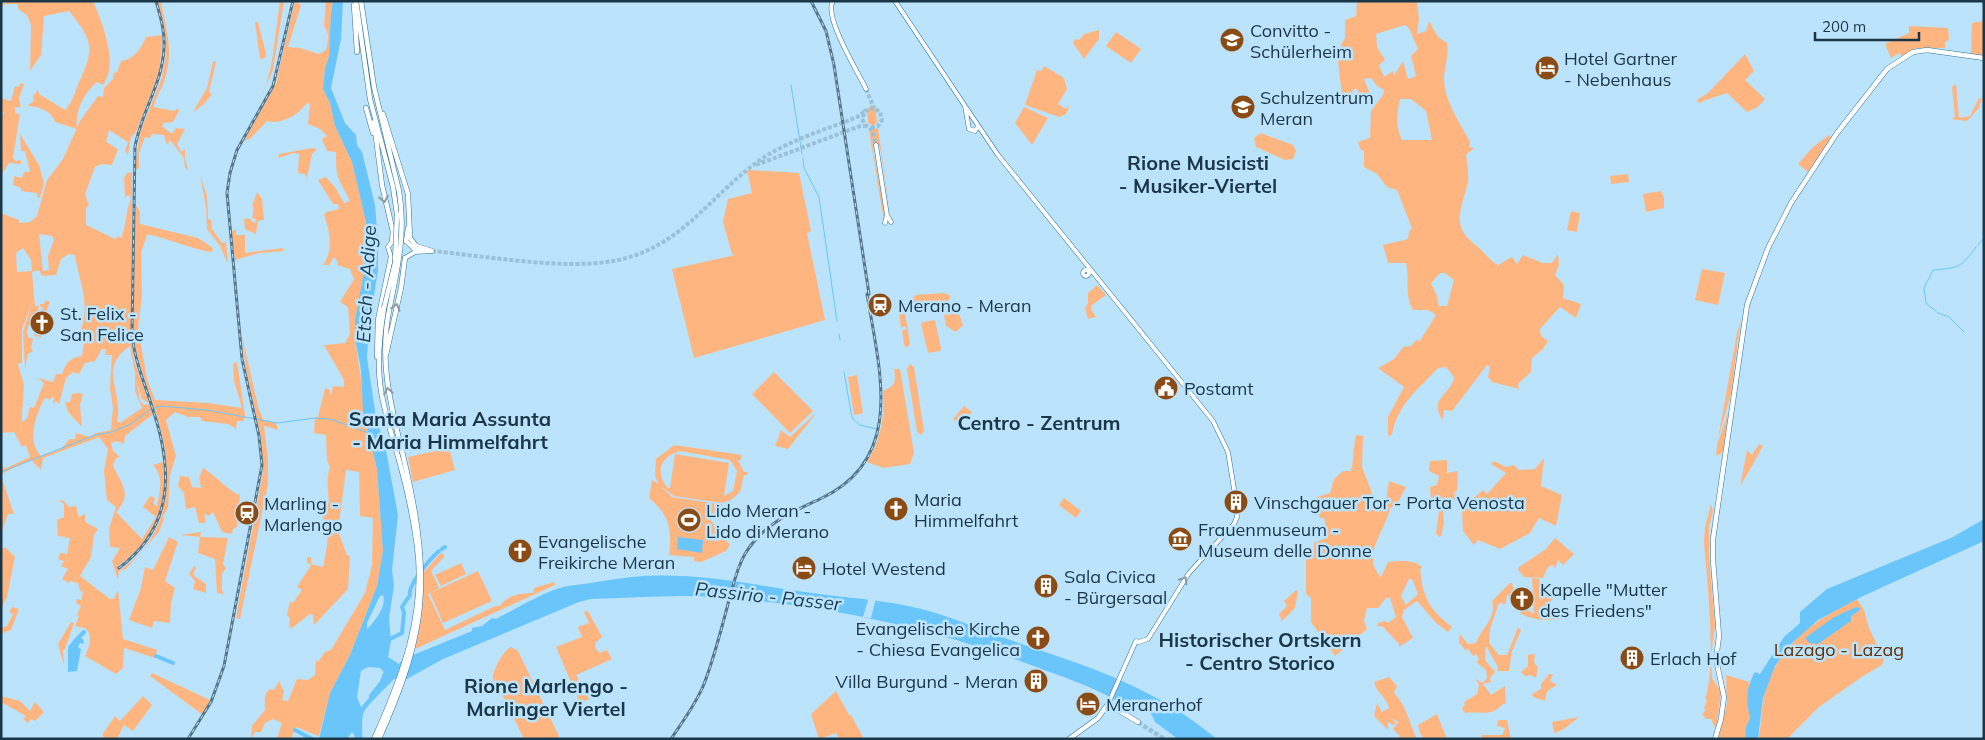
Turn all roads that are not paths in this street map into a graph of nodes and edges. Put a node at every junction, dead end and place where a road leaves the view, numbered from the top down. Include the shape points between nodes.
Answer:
1 (355, 1) edge
2 (361, 1) edge
3 (833, 1) edge
4 (895, 1) edge
5 (356, 52) dead end
6 (1984, 58) edge
7 (374, 87) junction
8 (866, 89) tunnel mouth
9 (370, 99) junction
10 (965, 106) junction
11 (366, 108) dead end
12 (969, 125) junction
13 (978, 128) junction
14 (876, 145) tunnel mouth
15 (381, 180) junction
16 (887, 215) junction
17 (410, 220) junction
18 (891, 222) dead end
19 (885, 223) dead end
20 (394, 240) joint
21 (406, 240) joint
22 (410, 246) junction
23 (432, 251) junction
24 (409, 254) junction
25 (391, 257) joint
26 (405, 258) joint
27 (384, 361) junction
28 (379, 365) junction
29 (419, 546) junction
30 (401, 683) junction
31 (1108, 704) junction
32 (1138, 722) tunnel mouth
33 (374, 739) edge
34 (379, 739) edge
35 (1069, 739) edge
36 (1715, 739) edge

1 - 5 main road
1 - 9 main road
2 - 7 main road
3 - 8 main road via 830,14
4 - 10 main road
6 - 36 main road via 1941,50 1918,51 1881,74 1799,190 1775,232 1755,278 1743,323 1713,544 1719,636 1716,659 1724,697
7 - 17 main road via 408,192
7 - 27 main road, bridge via 399,191 402,220 401,247 385,331
9 - 15 main road
9 - 28 main road, bridge via 397,214 395,263 384,308
10 - 12 main road
10 - 13 main road
11 - 15 main road
12 - 13 main road
12 - 13 main road via 970,130
31 -> 13 main road via 1129,654 1150,636 1189,573 1236,522 1228,452 1219,430 1099,280 1088,271 1085,262
14 - 16 main road
15 -> 20 main road
16 - 18 main road
16 - 19 main road
17 - 21 main road
17 - 23 main road via 413,243
20 - 25 main road via 388,248
21 - 22 main road
22 - 23 main road via 416,250
22 - 24 main road
23 - 24 main road
24 - 26 main road
25 - 28 main road via 378,320 376,357
27 -> 26 main road
29 -> 27 main road
28 - 29 main road via 383,403
29 - 30 main road via 416,615
29 - 30 main road via 421,600 413,651
30 - 33 main road
30 - 34 main road
31 - 32 main road
31 - 35 main road via 1098,718

